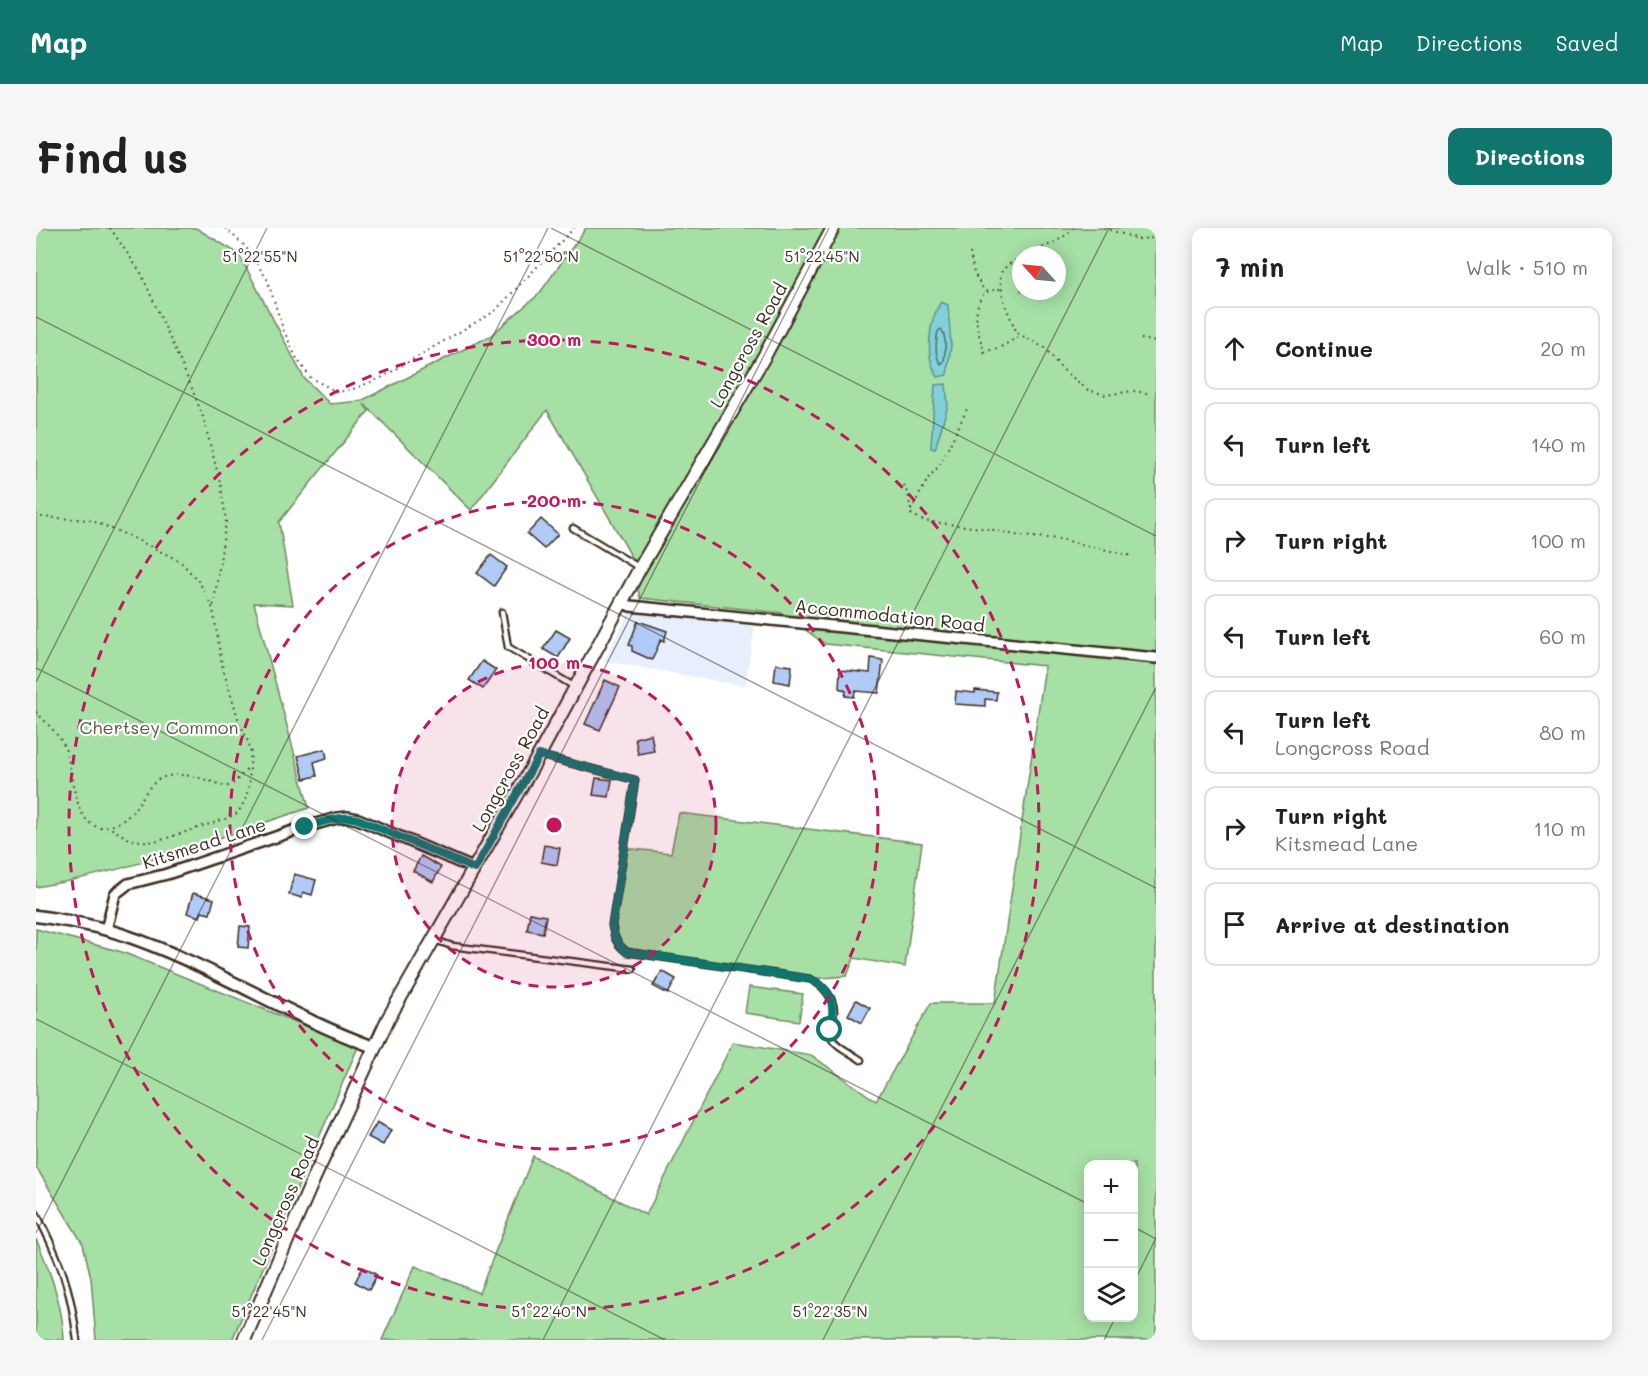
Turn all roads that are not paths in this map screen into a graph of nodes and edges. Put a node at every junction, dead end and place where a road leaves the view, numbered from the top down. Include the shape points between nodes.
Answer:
1 (833, 228) edge
2 (573, 528) dead end
3 (640, 568) junction
4 (621, 603) junction
5 (502, 612) dead end
6 (1156, 658) edge
7 (575, 687) junction
8 (539, 755) junction
9 (475, 869) junction
10 (36, 916) edge
11 (106, 930) junction
12 (435, 940) junction
13 (633, 969) dead end
14 (374, 1047) junction
15 (861, 1059) dead end
16 (36, 1213) edge
17 (77, 1340) edge
18 (244, 1340) edge

1 - 3 main road, Longcross Road via 765,355
2 - 3 lane
3 - 4 main road, Longcross Road
4 - 6 street, Accommodation Road
4 - 7 main road, Longcross Road
5 - 7 lane via 508,647
7 - 8 main road, Longcross Road
8 - 9 main road, Longcross Road
8 - 15 lane via 635,780 612,925 619,946 627,952 819,983 831,998 831,1036
9 - 11 street, Kitsmead Lane via 358,819 337,818 128,884 115,894
9 - 12 main road, Longcross Road
10 - 11 street
11 - 14 street via 157,948
12 - 13 lane via 452,946
12 - 14 main road, Longcross Road
14 - 18 main road, Longcross Road
16 - 17 lane via 66,1276

